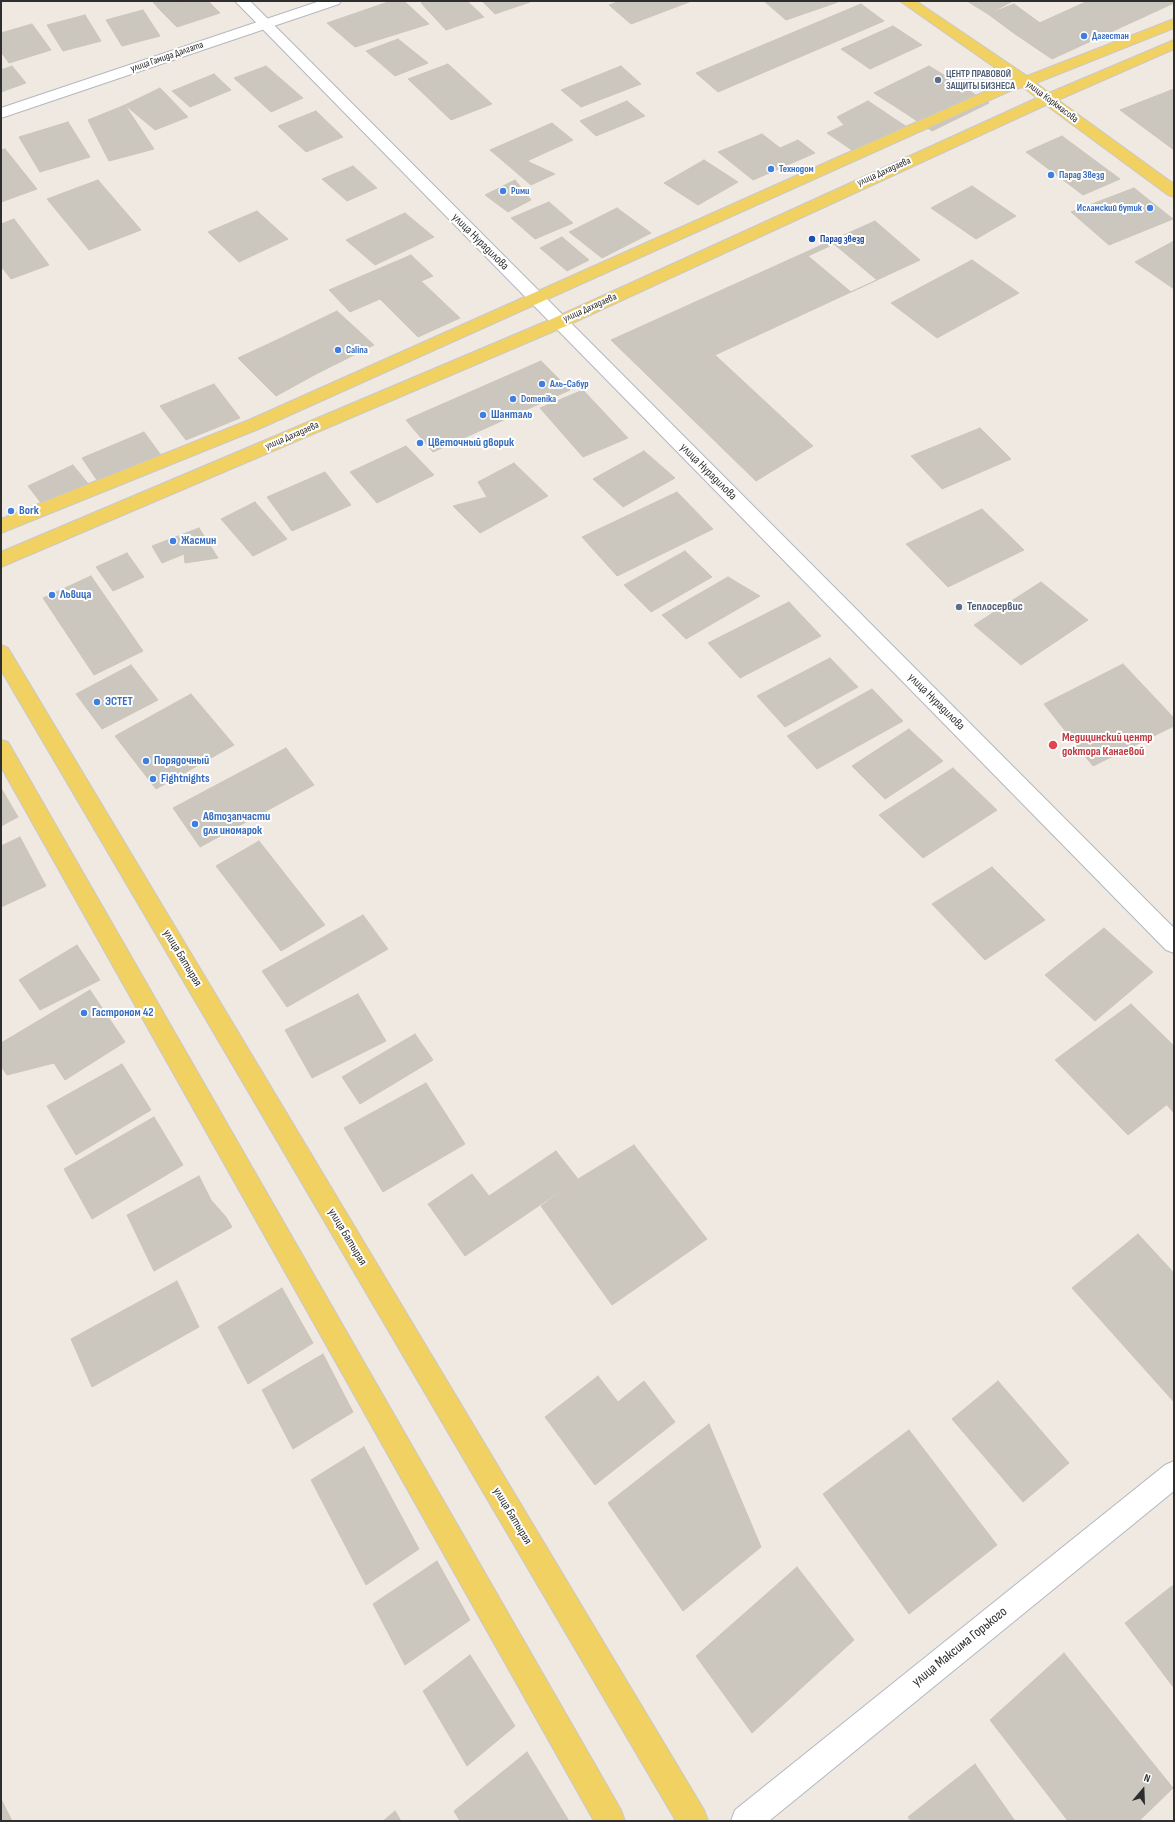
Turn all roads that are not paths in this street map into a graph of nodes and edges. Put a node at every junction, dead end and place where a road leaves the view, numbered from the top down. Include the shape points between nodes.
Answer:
1 (242, 1) edge
2 (334, 1) edge
3 (907, 1) edge
4 (1174, 23) edge
5 (265, 24) junction
6 (1174, 44) edge
7 (1026, 82) junction
8 (1047, 99) junction
9 (1, 113) edge
10 (1174, 192) edge
11 (536, 299) junction
12 (560, 322) junction
13 (1, 526) edge
14 (1, 560) edge
15 (1, 653) edge
16 (1, 748) edge
17 (1174, 944) edge
18 (1174, 1474) edge
19 (610, 1821) edge
20 (693, 1821) edge
21 (746, 1821) edge

1 - 5 street, улица Нурадилова
2 - 5 street, улица Гамида Далгата
3 - 7 main road, улица Коркмасова
4 - 7 main road
5 - 9 street, улица Гамида Далгата
5 - 11 street, улица Нурадилова
6 - 8 main road, улица Дахадаева
7 - 8 main road, улица Коркмасова
7 - 11 main road via 1007,87
8 - 10 main road, улица Коркмасова
8 - 12 main road, улица Дахадаева
11 - 12 street, улица Нурадилова
11 - 13 main road via 256,424
12 - 14 main road, улица Дахадаева
12 - 17 street, улица Нурадилова
15 - 20 main road, улица Батырая
16 - 19 main road
18 - 21 street, улица Максима Горького

